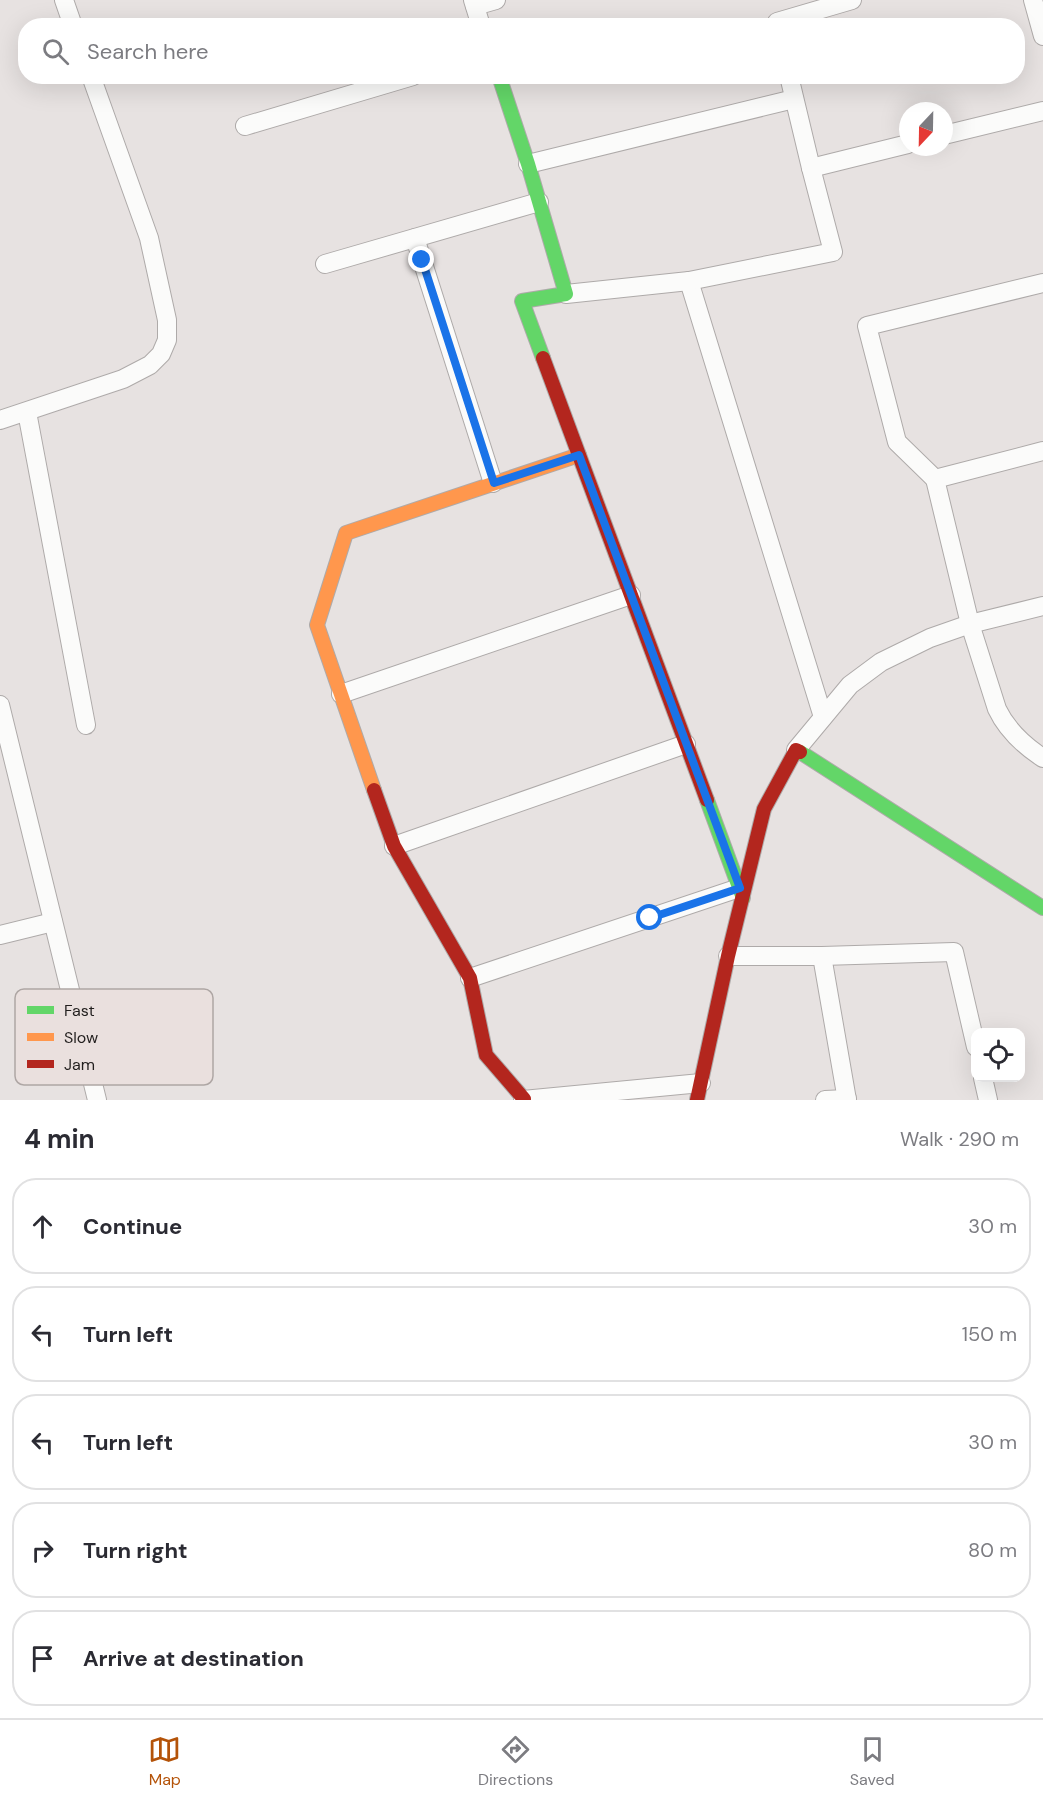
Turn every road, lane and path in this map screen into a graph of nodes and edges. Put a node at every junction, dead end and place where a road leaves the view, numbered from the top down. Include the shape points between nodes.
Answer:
1 (64, 0) edge
2 (496, 0) edge
3 (1033, 0) edge
4 (840, 2) edge
5 (474, 3) edge
6 (70, 18) edge
7 (479, 18) edge
8 (790, 18) edge
9 (1043, 36) edge
10 (94, 84) edge
11 (386, 84) edge
12 (501, 84) edge
13 (791, 84) edge
14 (794, 99) junction
15 (1043, 111) edge
16 (245, 126) dead end
17 (953, 133) edge
18 (899, 146) edge
19 (528, 164) junction
20 (811, 168) junction
21 (539, 202) junction
22 (415, 238) junction
23 (325, 264) dead end
24 (689, 281) junction
25 (1043, 283) edge
26 (566, 294) junction
27 (27, 412) junction
28 (0, 420) edge
29 (1043, 451) edge
30 (579, 455) junction
31 (935, 479) junction
32 (494, 483) junction
33 (631, 595) junction
34 (1043, 606) edge
35 (970, 624) junction
36 (340, 694) junction
37 (0, 705) edge
38 (824, 717) junction
39 (86, 725) dead end
40 (686, 744) junction
41 (796, 750) junction
42 (1043, 758) edge
43 (394, 846) junction
44 (741, 893) junction
45 (1043, 908) edge
46 (53, 922) junction
47 (0, 935) edge
48 (728, 956) junction
49 (822, 956) junction
50 (470, 978) junction
51 (70, 989) edge
52 (971, 1029) edge
53 (983, 1082) edge
54 (93, 1085) edge
55 (699, 1092) edge
56 (523, 1099) edge
57 (97, 1100) edge
58 (825, 1100) edge
59 (847, 1100) edge
60 (988, 1100) edge

1 - 6 street
2 - 5 street
3 - 9 street
4 - 8 street
5 - 7 street
10 - 27 street via 149,238 167,320 167,340 161,354 138,372
11 - 16 street
12 - 19 street
13 - 14 street
14 - 19 street
14 - 20 street
15 - 17 street
18 - 20 street
19 - 21 street
20 - 24 street via 833,252
21 - 22 street
21 - 26 street
22 - 23 street
22 - 32 street
24 - 26 street
24 - 38 street
25 - 31 street via 867,326 897,442
26 - 30 street via 522,300
27 - 28 street
27 - 39 street
29 - 31 street
30 - 32 street
30 - 33 street
31 - 35 street
32 - 36 street via 346,533 317,625
33 - 36 street
33 - 40 street
34 - 35 street
35 - 38 street via 881,662 850,685
35 - 42 street via 1001,717 1027,747
36 - 43 street
37 - 46 street
38 - 41 street
40 - 43 street
40 - 44 street
41 - 44 street via 764,809
41 - 45 street
43 - 50 street
44 - 48 street
44 - 50 street
46 - 47 street
46 - 51 street
48 - 49 street
48 - 55 street
49 - 52 street via 954,952
49 - 59 street
50 - 56 street via 486,1054
53 - 60 street
54 - 57 street
55 - 56 street
58 - 59 street

